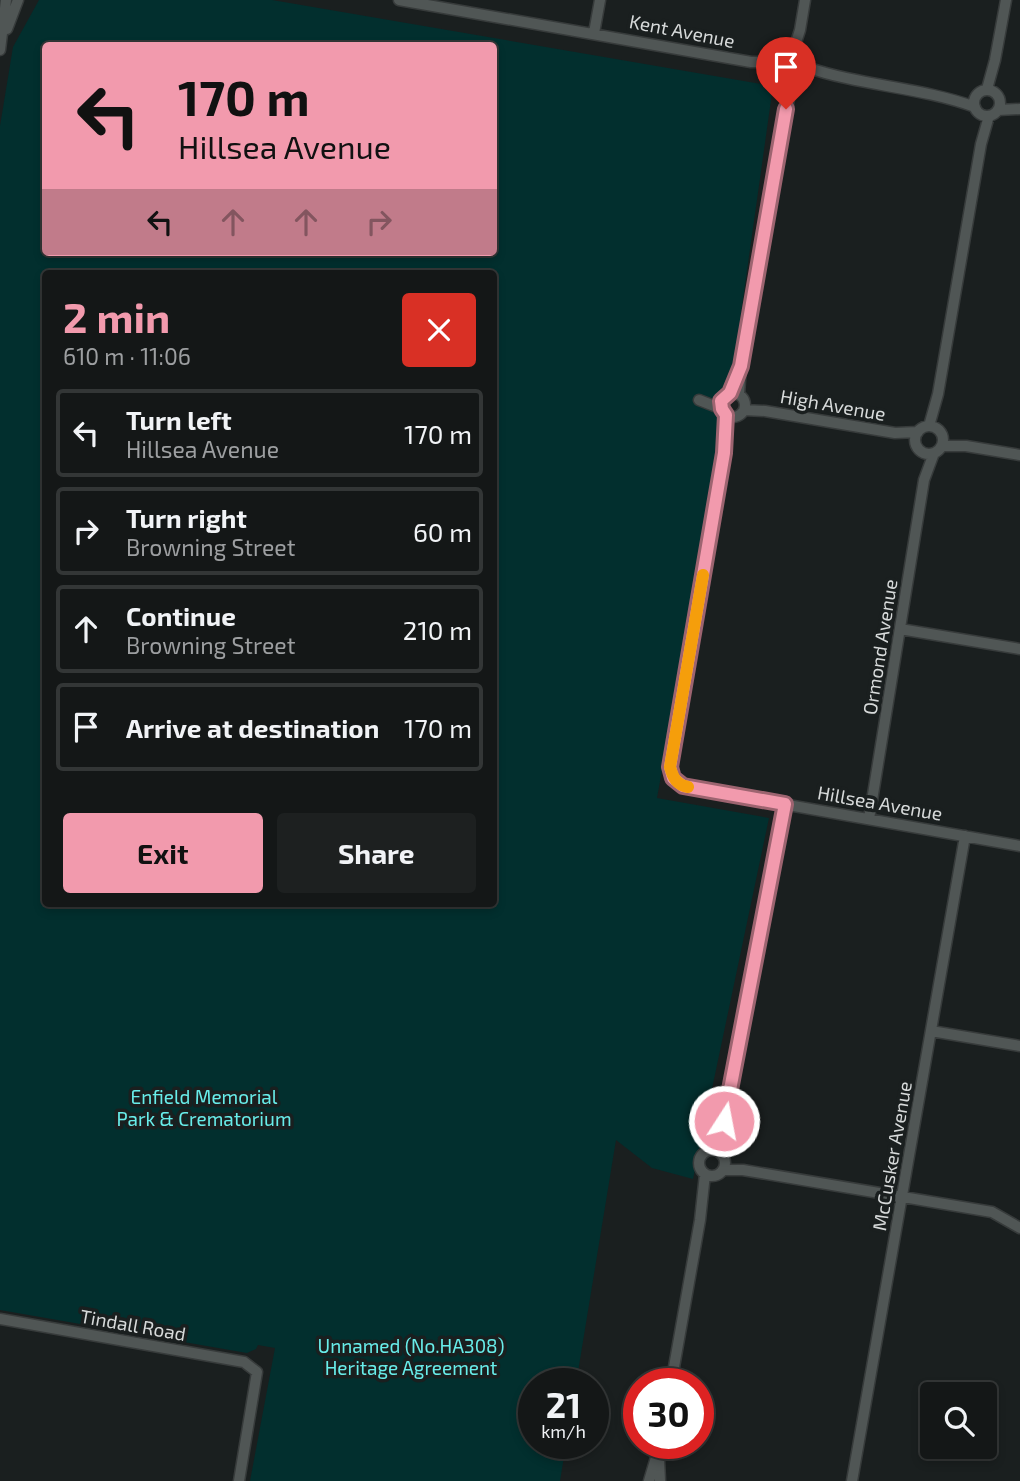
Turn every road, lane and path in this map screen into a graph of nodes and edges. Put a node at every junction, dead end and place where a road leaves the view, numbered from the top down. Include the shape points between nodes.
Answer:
1 (6, 0) edge
2 (18, 0) edge
3 (399, 0) edge
4 (600, 0) edge
5 (805, 0) edge
6 (1006, 0) edge
7 (594, 33) junction
8 (1, 47) edge
9 (801, 64) junction
10 (784, 74) junction
11 (995, 98) junction
12 (976, 105) junction
13 (1020, 108) edge
14 (989, 116) junction
15 (981, 144) junction
16 (736, 402) junction
17 (724, 412) junction
18 (895, 433) junction
19 (932, 441) junction
20 (724, 453) junction
21 (1020, 455) edge
22 (900, 629) junction
23 (1020, 649) edge
24 (785, 804) junction
25 (869, 819) junction
26 (965, 836) junction
27 (1020, 846) edge
28 (932, 1031) junction
29 (1020, 1046) edge
30 (720, 1159) junction
31 (708, 1175) junction
32 (903, 1196) junction
33 (1020, 1228) edge
34 (0, 1319) edge
35 (674, 1368) edge
36 (656, 1459) edge
37 (660, 1459) edge
38 (239, 1481) edge
39 (649, 1481) edge
40 (660, 1481) edge
41 (852, 1481) edge

1 - 8 street
2 - 8 street
3 - 7 street, Kent Avenue
4 - 7 street
5 - 9 street
6 - 11 street via 995,60
7 - 10 street, Kent Avenue via 751,62
9 - 10 street
9 - 10 street
9 - 12 street via 829,75
10 - 16 street via 786,109
11 - 12 street
11 - 13 street
11 - 14 street
12 - 14 street
12 - 15 street, Ormond Avenue
14 - 15 street, Ormond Avenue
15 - 19 street, Ormond Avenue
16 - 17 street
16 - 17 street
16 - 17 street via 699,400
16 - 18 street, High Avenue
16 - 20 street
17 - 20 street
18 - 19 street, High Avenue
18 - 19 street, High Avenue via 918,432
19 - 21 street, High Avenue
19 - 22 street, Ormond Avenue
20 - 24 street, Hillsea Avenue via 670,767 673,778 683,786
22 - 23 street
22 - 25 street, Ormond Avenue
24 - 25 street, Hillsea Avenue
24 - 30 street
25 - 26 street, Hillsea Avenue
26 - 27 street, Hillsea Avenue
26 - 28 street, McCusker Avenue
28 - 29 street
28 - 32 street, McCusker Avenue
30 - 31 street
30 - 31 street via 700,1158 700,1168
30 - 32 street via 743,1170
31 - 35 street
32 - 33 street via 992,1212
32 - 41 street, McCusker Avenue
34 - 38 street, Tindall Road via 244,1362 257,1373
36 - 39 street
37 - 40 street

